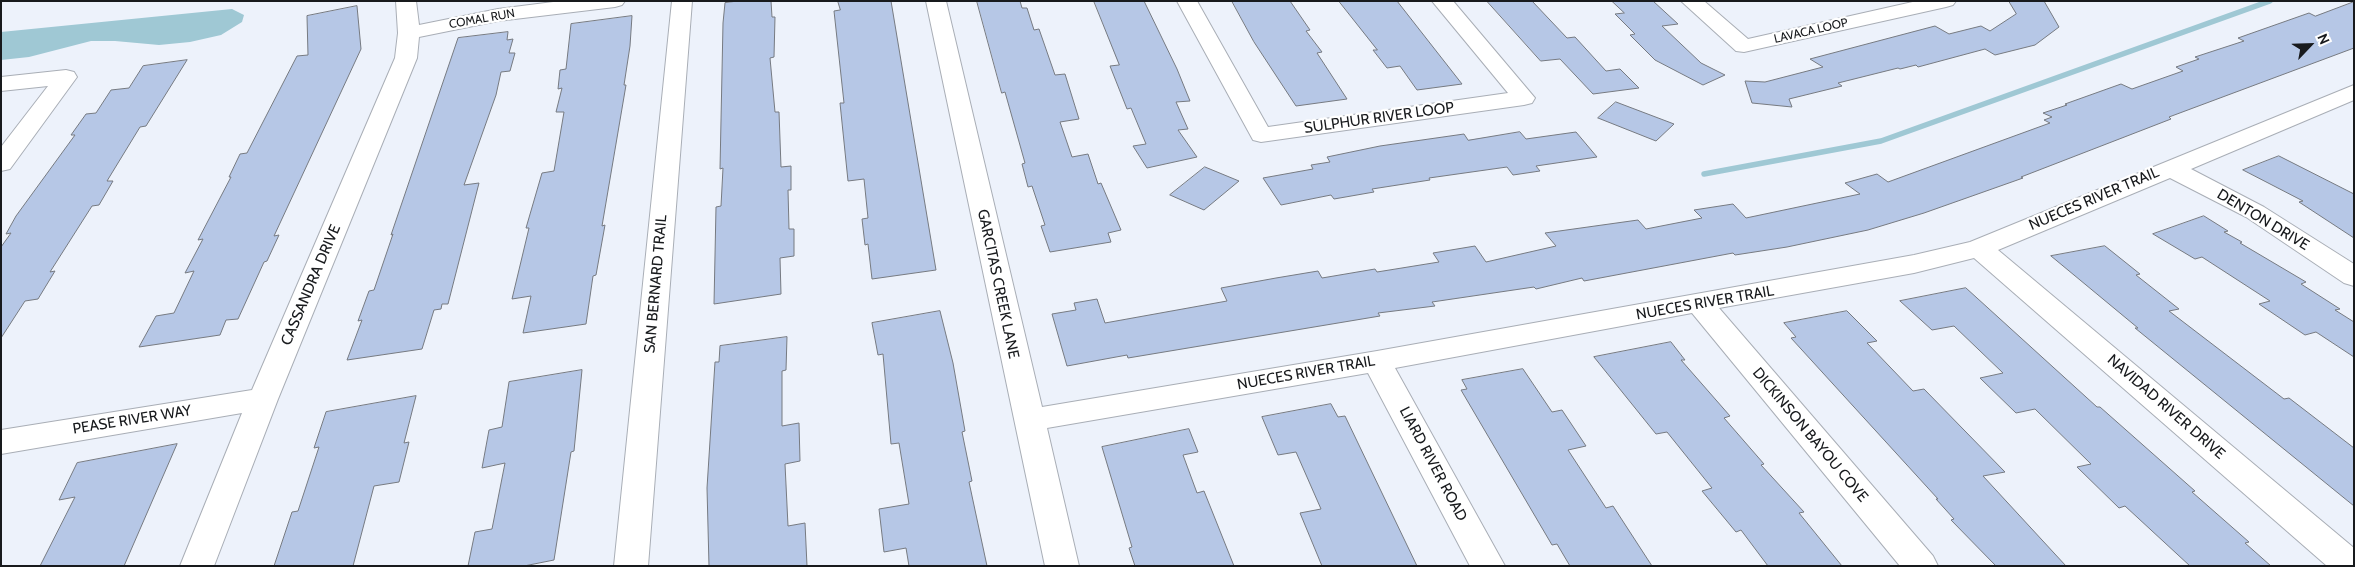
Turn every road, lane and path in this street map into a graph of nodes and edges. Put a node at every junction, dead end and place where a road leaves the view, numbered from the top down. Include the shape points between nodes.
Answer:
1 (406, 1) edge
2 (615, 1) edge
3 (682, 1) edge
4 (936, 1) edge
5 (1187, 1) edge
6 (1442, 1) edge
7 (1691, 1) edge
8 (1946, 1) edge
9 (409, 33) junction
10 (1, 84) edge
11 (2350, 96) edge
12 (1, 164) edge
13 (2170, 168) junction
14 (1979, 248) junction
15 (2354, 277) edge
16 (1700, 304) junction
17 (1377, 361) junction
18 (263, 399) junction
19 (1028, 420) junction
20 (1, 442) edge
21 (197, 566) edge
22 (631, 566) edge
23 (1062, 566) edge
24 (1488, 566) edge
25 (1921, 566) edge
26 (2352, 566) edge

1 - 9 street, CASSANDRA DRIVE
2 - 9 street, COMAL RUN via 498,16
3 - 22 street, SAN BERNARD TRAIL
4 - 19 street, GARCITAS CREEK LANE
5 - 6 street, SULPHUR RIVER LOOP via 1261,135 1524,98
7 - 8 street, LAVACA LOOP via 1744,46
9 - 18 street, CASSANDRA DRIVE via 406,58
10 - 12 street via 66,77
11 - 13 street, NUECES RIVER TRAIL
13 - 14 street, NUECES RIVER TRAIL
13 - 15 street, DENTON DRIVE via 2255,212
14 - 16 street, NUECES RIVER TRAIL via 1896,268
14 - 26 street, NAVIDAD RIVER DRIVE
16 - 17 street, NUECES RIVER TRAIL
16 - 25 street, DICKINSON BAYOU COVE
17 - 19 street, NUECES RIVER TRAIL
17 - 24 street, LIARD RIVER ROAD
18 - 20 street, PEASE RIVER WAY
18 - 21 street, CASSANDRA DRIVE
19 - 23 street, GARCITAS CREEK LANE

